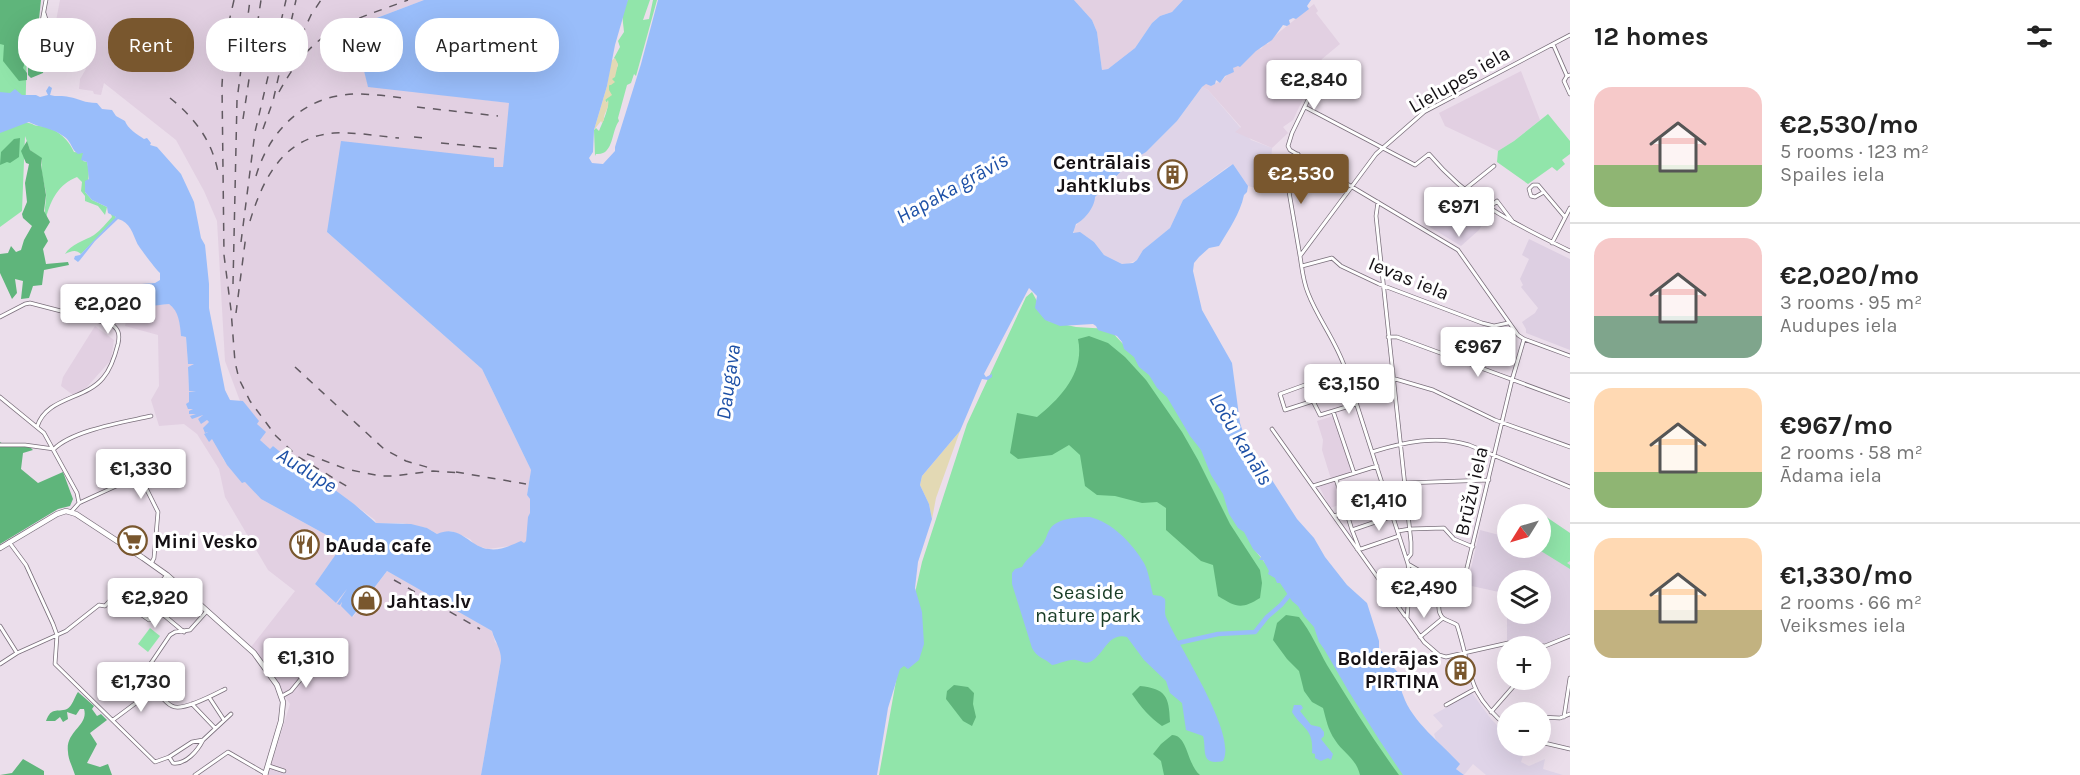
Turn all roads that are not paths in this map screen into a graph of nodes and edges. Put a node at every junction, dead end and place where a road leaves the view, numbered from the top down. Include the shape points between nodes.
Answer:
1 (46, 0) edge
2 (44, 13) junction
3 (1570, 35) edge
4 (1552, 44) junction
5 (1322, 71) dead end
6 (1569, 76) edge
7 (1570, 94) edge
8 (1305, 106) junction
9 (1383, 148) junction
10 (1298, 154) junction
11 (1494, 166) dead end
12 (1352, 186) junction
13 (1464, 190) junction
14 (1544, 192) junction
15 (1378, 202) junction
16 (1489, 208) junction
17 (1570, 208) edge
18 (1565, 217) junction
19 (1515, 224) junction
20 (1552, 243) junction
21 (1570, 251) edge
22 (1300, 256) junction
23 (1302, 266) junction
24 (1383, 285) junction
25 (0, 317) edge
26 (1508, 323) junction
27 (1388, 338) junction
28 (1524, 339) junction
29 (1570, 356) edge
30 (1392, 378) junction
31 (1512, 380) junction
32 (1352, 389) junction
33 (1329, 396) junction
34 (0, 397) edge
35 (1312, 401) junction
36 (1570, 401) edge
37 (1356, 404) junction
38 (1333, 411) junction
39 (151, 416) dead end
40 (1502, 422) junction
41 (37, 427) junction
42 (1272, 429) dead end
43 (1400, 443) junction
44 (0, 445) edge
45 (1570, 447) edge
46 (54, 449) junction
47 (1372, 452) junction
48 (1494, 456) junction
49 (1377, 466) junction
50 (1354, 474) junction
51 (1336, 479) junction
52 (1489, 480) junction
53 (1405, 483) junction
54 (1313, 486) junction
55 (1570, 487) edge
56 (79, 503) junction
57 (71, 512) junction
58 (1346, 512) junction
59 (1334, 516) junction
60 (1393, 516) junction
61 (1410, 529) junction
62 (1352, 530) junction
63 (1397, 531) junction
64 (1399, 536) junction
65 (9, 542) junction
66 (1473, 547) junction
67 (0, 548) edge
68 (1358, 549) junction
69 (1407, 559) junction
70 (151, 564) junction
71 (1408, 564) junction
72 (167, 576) junction
73 (1444, 594) junction
74 (136, 611) junction
75 (207, 611) junction
76 (1407, 618) junction
77 (1443, 618) junction
78 (0, 626) edge
79 (184, 632) junction
80 (57, 635) junction
81 (1570, 636) edge
82 (1420, 637) junction
83 (1551, 644) edge
84 (1497, 645) edge
85 (17, 653) junction
86 (1463, 653) junction
87 (314, 663) dead end
88 (0, 664) edge
89 (1570, 678) edge
90 (156, 688) junction
91 (225, 689) dead end
92 (1475, 689) junction
93 (1510, 690) edge
94 (282, 696) junction
95 (209, 697) junction
96 (192, 704) junction
97 (1446, 705) dead end
98 (1491, 712) junction
99 (231, 714) dead end
100 (1570, 714) edge
101 (1497, 717) edge
102 (1564, 717) junction
103 (1551, 719) edge
104 (113, 720) junction
105 (224, 720) junction
106 (215, 728) junction
107 (203, 740) junction
108 (1551, 745) edge
109 (1570, 749) edge
110 (169, 757) junction
111 (269, 766) junction
112 (284, 771) dead end
113 (266, 774) edge
114 (195, 775) edge

1 - 2 street
2 - 2 street via 41,31 45,34 49,29
3 - 4 street, Lielupes iela
4 - 6 street
4 - 9 street, Lielupes iela via 1428,109
5 - 8 street
6 - 7 street via 1564,81
8 - 9 street
8 - 10 street via 1289,142 1290,150
9 - 12 street, Lielupes iela
9 - 13 street via 1415,165 1430,154
10 - 12 street
10 - 22 street via 1287,180
11 - 13 street
12 - 15 street
12 - 22 street, Lielupes iela
13 - 16 street
14 - 14 street via 1538,185 1529,189 1535,197
14 - 18 street
15 - 24 street
15 - 26 street via 1458,250
16 - 19 street
16 - 19 street via 1497,201
17 - 18 street
18 - 20 street
19 - 20 street
20 - 21 street
22 - 23 street
23 - 24 street, Ievas iela via 1332,258 1348,270
23 - 32 street via 1308,294 1337,345
24 - 26 street, Ievas iela via 1488,325
24 - 27 street
25 - 41 street via 30,303 111,324 118,331 115,355 103,379 48,410
26 - 28 street
27 - 30 street
27 - 31 street
28 - 29 street
28 - 31 street, Brūžu iela
30 - 40 street via 1433,390
30 - 43 street
31 - 36 street
31 - 40 street, Brūžu iela
32 - 33 street
32 - 37 street
33 - 35 street
33 - 35 street via 1324,378 1280,394 1285,410
34 - 41 street
35 - 38 street via 1320,416
37 - 38 street
37 - 47 street
38 - 50 street
39 - 46 street via 93,430
40 - 45 street
40 - 48 street, Brūžu iela
41 - 46 street
42 - 54 street
43 - 47 street
43 - 48 street via 1452,441
43 - 53 street
44 - 46 street
46 - 56 street
47 - 49 street
48 - 52 street, Brūžu iela
48 - 55 street
49 - 50 street
49 - 60 street
50 - 51 street
51 - 54 street
51 - 58 street
52 - 53 street
52 - 66 street, Brūžu iela
53 - 61 street
54 - 59 street
56 - 57 street
56 - 70 street via 141,478 158,512
57 - 65 main road via 57,514
57 - 70 main road
58 - 59 street
58 - 62 street
59 - 68 street
60 - 62 street
60 - 63 street
61 - 63 street
61 - 66 street via 1444,528 1454,539
61 - 69 street via 1411,554
62 - 68 street
63 - 64 street
64 - 68 street
64 - 69 street
65 - 67 main road
65 - 80 street via 26,565
66 - 73 street, Brūžu iela via 1465,576
68 - 76 street
69 - 71 street
70 - 72 main road
71 - 73 street
71 - 76 street
72 - 74 street
72 - 75 main road
73 - 77 street via 1439,608
74 - 79 street via 149,620 160,612
74 - 80 street via 115,595 105,606 99,605
75 - 79 street
75 - 94 main road via 254,653
76 - 82 street
77 - 82 street
77 - 86 street via 1457,625
78 - 85 street
79 - 90 street via 170,635 147,670
80 - 85 street
80 - 104 street via 55,664
81 - 83 street
82 - 86 street via 1442,656
84 - 86 street
85 - 88 street
86 - 92 street
87 - 94 street
89 - 102 street
90 - 96 street via 170,705 178,708
90 - 104 street
91 - 95 street
92 - 97 street
92 - 98 street
93 - 98 street
94 - 111 main road via 283,712
95 - 96 street
95 - 105 street
96 - 106 street
98 - 101 street
99 - 105 street
100 - 102 street
102 - 103 street
104 - 110 street via 155,762
105 - 106 street
106 - 107 street
107 - 110 street via 183,746
107 - 110 street via 182,762 173,763
108 - 109 street
111 - 112 street
111 - 113 main road
113 - 114 street via 228,752

